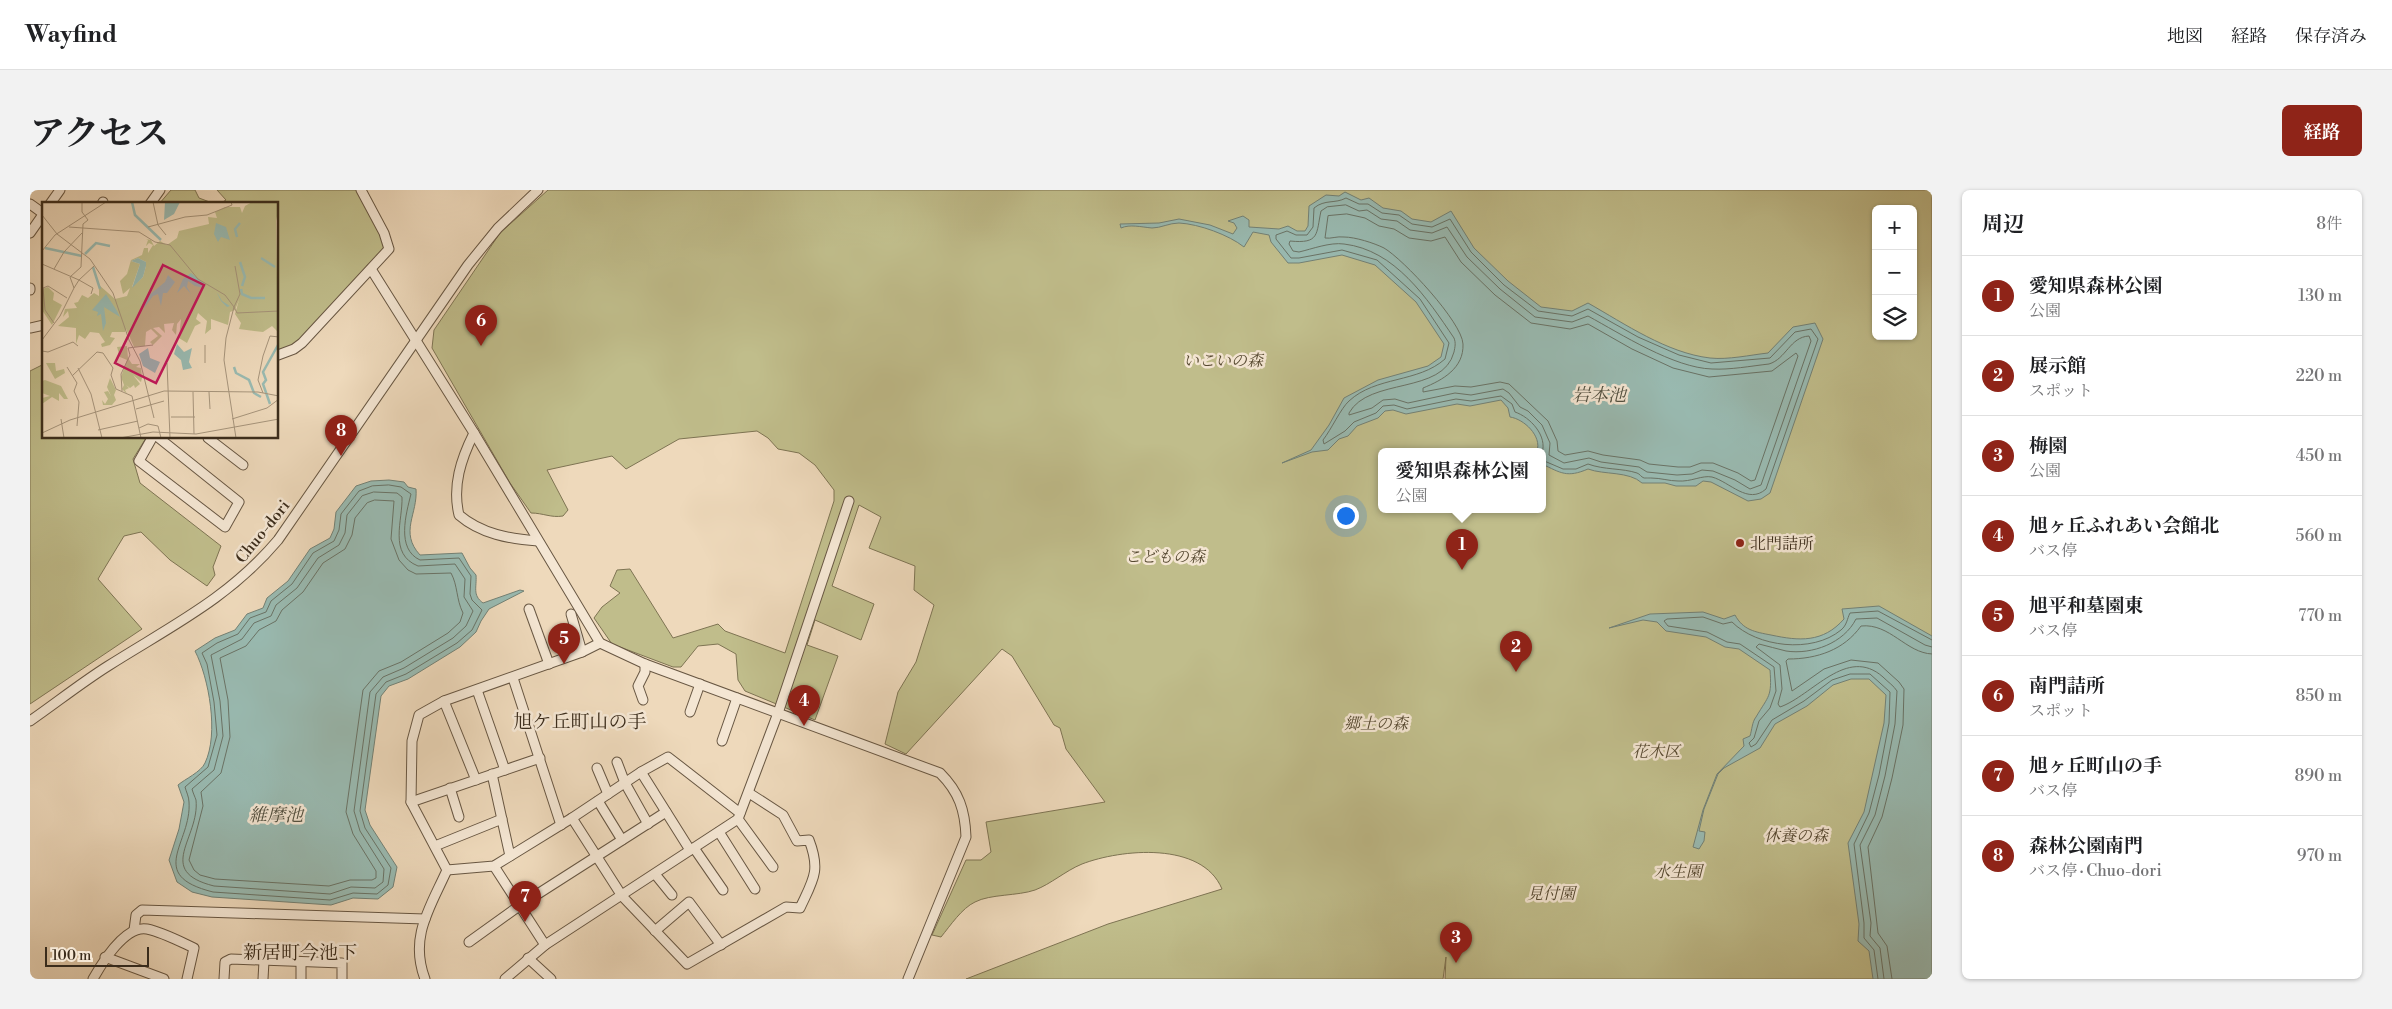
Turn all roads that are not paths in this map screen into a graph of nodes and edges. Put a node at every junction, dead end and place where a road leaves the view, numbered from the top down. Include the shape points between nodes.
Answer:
1 (60, 190) edge
2 (160, 190) edge
3 (361, 190) edge
4 (538, 190) edge
5 (51, 202) edge
6 (151, 202) edge
7 (30, 204) edge
8 (42, 212) edge
9 (42, 216) edge
10 (30, 233) edge
11 (372, 269) junction
12 (415, 339) junction
13 (279, 355) edge
14 (474, 433) junction
15 (151, 439) edge
16 (160, 439) edge
17 (209, 439) edge
18 (243, 465) dead end
19 (849, 501) dead end
20 (538, 541) junction
21 (529, 609) dead end
22 (571, 614) dead end
23 (600, 643) junction
24 (582, 652) junction
25 (549, 664) junction
26 (645, 664) junction
27 (513, 678) junction
28 (700, 684) junction
29 (476, 690) junction
30 (737, 698) junction
31 (643, 700) dead end
32 (444, 701) junction
33 (690, 712) dead end
34 (778, 713) junction
35 (30, 721) edge
36 (722, 741) dead end
37 (540, 758) junction
38 (617, 762) dead end
39 (597, 768) dead end
40 (505, 770) junction
41 (641, 772) junction
42 (492, 774) junction
43 (476, 780) junction
44 (625, 783) junction
45 (450, 788) junction
46 (749, 793) junction
47 (608, 794) junction
48 (598, 801) junction
49 (411, 802) junction
50 (666, 812) junction
51 (739, 816) junction
52 (459, 817) dead end
53 (572, 818) junction
54 (502, 819) junction
55 (648, 824) junction
56 (561, 825) junction
57 (719, 832) junction
58 (622, 840) junction
59 (435, 846) junction
60 (692, 849) junction
61 (510, 856) junction
62 (595, 858) junction
63 (494, 866) junction
64 (773, 867) dead end
65 (447, 870) junction
66 (655, 874) junction
67 (755, 889) dead end
68 (723, 890) dead end
69 (672, 895) dead end
70 (622, 896) junction
71 (519, 906) junction
72 (425, 919) junction
73 (134, 930) junction
74 (655, 931) junction
75 (469, 942) dead end
76 (721, 944) junction
77 (545, 945) junction
78 (104, 957) junction
79 (528, 958) junction
80 (264, 961) junction
81 (301, 962) junction
82 (93, 979) edge
83 (164, 979) edge
84 (186, 979) edge
85 (224, 979) edge
86 (263, 979) edge
87 (301, 979) edge
88 (342, 979) edge
89 (425, 979) edge
90 (505, 979) edge
91 (551, 979) edge
92 (908, 979) edge

1 - 5 street
2 - 6 street
3 - 11 street via 390,249
4 - 12 street, Chuo-dori via 498,228
7 - 8 street
9 - 10 street
11 - 12 street
11 - 13 street via 302,342
12 - 14 street
12 - 35 street, Chuo-dori via 278,540 258,564 216,599 106,667
14 - 20 street
14 - 20 street via 457,480 459,515 479,528 501,536
15 - 16 street via 139,461 226,527 239,502
17 - 18 street
19 - 34 street
20 - 23 street
21 - 25 street
22 - 24 street
23 - 24 street
23 - 26 street
24 - 25 street
25 - 27 street
26 - 28 street
26 - 31 street via 638,686
27 - 29 street
27 - 37 street
28 - 30 street
28 - 33 street
29 - 32 street
29 - 40 street
30 - 34 street
30 - 36 street
32 - 43 street
32 - 49 street via 419,715 415,724
34 - 46 street
34 - 92 street via 940,773 960,800 966,836
37 - 40 street
37 - 56 street
38 - 44 street
39 - 47 street
40 - 42 street
41 - 44 street
41 - 50 street
41 - 51 street via 668,757
42 - 43 street
42 - 54 street
43 - 45 street
44 - 47 street
44 - 55 street
45 - 49 street
45 - 52 street
46 - 51 street
46 - 76 street via 783,815 797,841 809,840 815,854 816,875 800,908 786,907
47 - 48 street
48 - 53 street
48 - 58 street
49 - 59 street
50 - 55 street
50 - 60 street
51 - 57 street
51 - 64 street
53 - 56 street
53 - 62 street
54 - 59 street
54 - 61 street
55 - 58 street
56 - 61 street
57 - 60 street
57 - 67 street
58 - 62 street
59 - 65 street
60 - 66 street
60 - 68 street
61 - 63 street
62 - 70 street
62 - 71 street
63 - 65 street
63 - 71 street
65 - 72 street
66 - 69 street
66 - 70 street
70 - 74 street
70 - 77 street
71 - 75 street
71 - 77 street
72 - 73 street via 142,910 136,915
72 - 89 street via 418,942
73 - 78 street
73 - 84 street via 146,929 194,948
74 - 76 street via 687,964
74 - 76 street via 689,902
77 - 79 street
78 - 82 street
78 - 83 street
79 - 90 street
79 - 91 street
80 - 81 street
80 - 85 street via 231,958 225,962
80 - 86 street
81 - 87 street
81 - 88 street via 342,963

